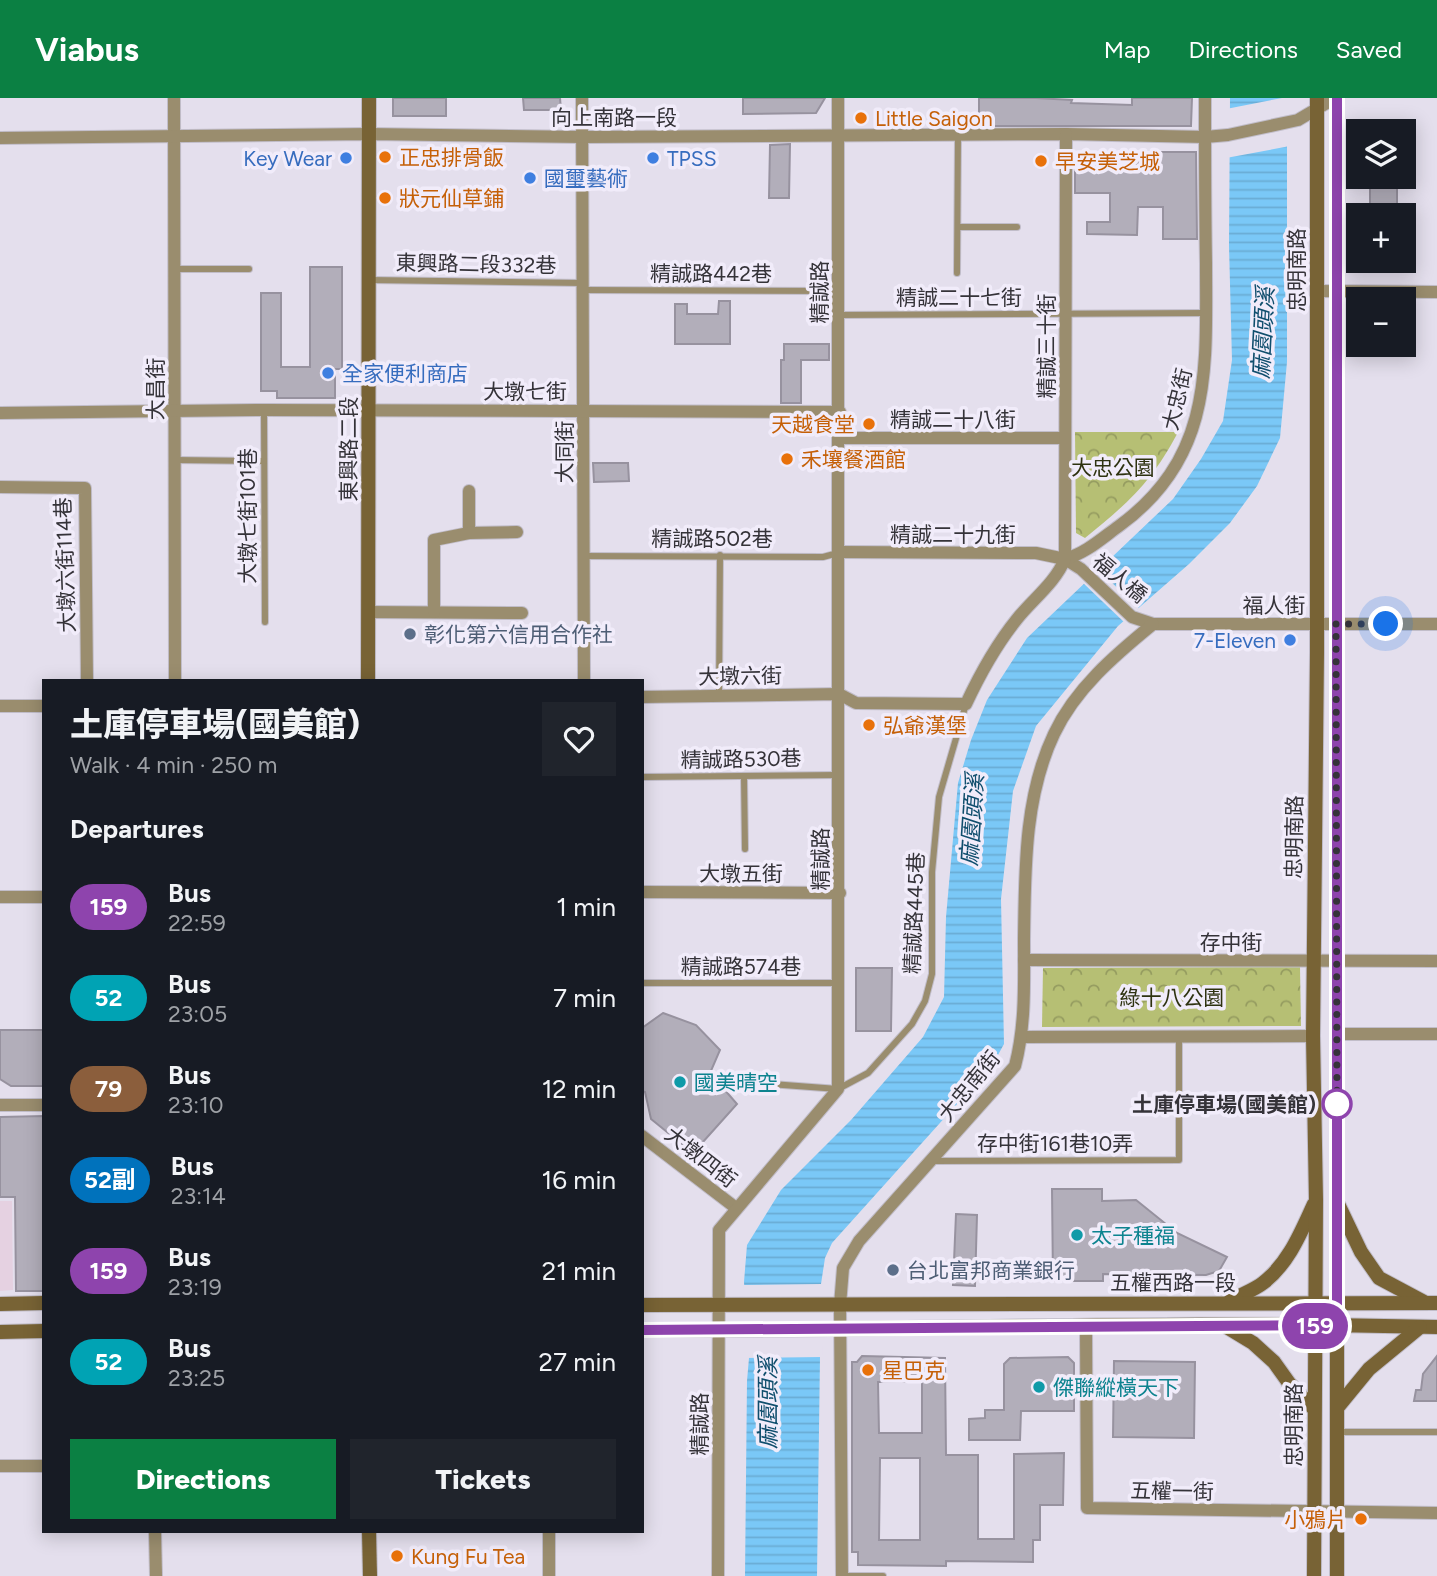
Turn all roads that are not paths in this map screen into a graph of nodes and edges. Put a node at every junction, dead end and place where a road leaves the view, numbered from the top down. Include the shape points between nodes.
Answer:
1 (174, 98) edge
2 (369, 98) edge
3 (582, 98) edge
4 (838, 98) edge
5 (1205, 98) edge
6 (1336, 98) edge
7 (1317, 104) edge
8 (369, 134) junction
9 (1066, 134) junction
10 (958, 135) junction
11 (173, 136) junction
12 (838, 136) junction
13 (583, 137) junction
14 (1205, 137) junction
15 (0, 138) edge
16 (958, 227) junction
17 (1017, 228) dead end
18 (174, 269) junction
19 (249, 269) dead end
20 (957, 273) dead end
21 (369, 280) junction
22 (583, 286) junction
23 (1317, 290) junction
24 (838, 291) junction
25 (1337, 291) junction
26 (1437, 292) edge
27 (1206, 313) junction
28 (1066, 314) junction
29 (839, 315) junction
30 (264, 410) junction
31 (369, 410) junction
32 (173, 411) junction
33 (583, 411) junction
34 (0, 412) edge
35 (839, 412) junction
36 (839, 438) junction
37 (1065, 438) junction
38 (174, 460) junction
39 (264, 461) junction
40 (0, 487) edge
41 (469, 491) dead end
42 (517, 532) dead end
43 (469, 533) junction
44 (839, 552) junction
45 (719, 555) junction
46 (583, 556) junction
47 (1065, 559) junction
48 (369, 612) junction
49 (434, 612) junction
50 (522, 613) dead end
51 (265, 622) dead end
52 (1153, 624) junction
53 (1316, 624) junction
54 (1336, 624) junction
55 (1437, 624) edge
56 (87, 679) edge
57 (175, 679) edge
58 (369, 679) edge
59 (584, 679) edge
60 (839, 694) junction
61 (719, 696) junction
62 (644, 697) edge
63 (966, 704) junction
64 (0, 706) edge
65 (42, 706) edge
66 (840, 775) junction
67 (744, 776) junction
68 (644, 777) edge
69 (745, 849) dead end
70 (644, 892) edge
71 (839, 892) junction
72 (0, 897) edge
73 (42, 897) edge
74 (1024, 960) junction
75 (1313, 961) junction
76 (1336, 961) junction
77 (1437, 961) edge
78 (644, 983) edge
79 (839, 983) junction
80 (1337, 1034) junction
81 (1437, 1034) edge
82 (1313, 1036) junction
83 (1023, 1037) junction
84 (1180, 1037) junction
85 (730, 1081) dead end
86 (838, 1089) junction
87 (0, 1105) edge
88 (42, 1105) edge
89 (644, 1138) edge
90 (932, 1161) junction
91 (1336, 1199) junction
92 (1316, 1200) junction
93 (736, 1208) junction
94 (1228, 1302) junction
95 (42, 1303) edge
96 (1315, 1303) junction
97 (1337, 1303) junction
98 (1431, 1303) edge
99 (0, 1304) edge
100 (644, 1305) edge
101 (718, 1305) junction
102 (840, 1305) junction
103 (1223, 1325) junction
104 (1337, 1325) junction
105 (1315, 1326) junction
106 (1086, 1327) junction
107 (1420, 1327) junction
108 (1437, 1327) edge
109 (644, 1330) edge
110 (841, 1330) junction
111 (42, 1331) edge
112 (718, 1331) junction
113 (0, 1332) edge
114 (1337, 1408) junction
115 (1314, 1409) junction
116 (1338, 1432) junction
117 (1437, 1432) edge
118 (0, 1466) edge
119 (42, 1466) edge
120 (1314, 1512) junction
121 (1337, 1512) junction
122 (1437, 1513) edge
123 (155, 1533) edge
124 (369, 1533) edge
125 (549, 1533) edge
126 (156, 1576) edge
127 (369, 1576) edge
128 (549, 1576) edge
129 (718, 1576) edge
130 (842, 1576) edge
131 (883, 1576) edge
132 (1314, 1576) edge
133 (1337, 1576) edge

1 - 11 street, 大昌街
2 - 8 main road, 東興路二段
3 - 13 street, 大同街
4 - 12 street, 精誠路
5 - 14 street, 大忠街
6 - 7 street
6 - 25 main road, 忠明南路
7 - 14 street, 向上南路一段 via 1298,120
7 - 23 main road, 忠明南路
8 - 11 street, 向上南路一段
8 - 13 street, 向上南路一段
8 - 21 main road, 東興路二段
9 - 10 street, 向上南路一段
9 - 14 street, 向上南路一段
9 - 28 street, 精誠三十街
10 - 12 street, 向上南路一段
10 - 16 lane
11 - 15 street, 向上南路一段
11 - 18 street, 大昌街
12 - 13 street, 向上南路一段
12 - 24 street, 精誠路
13 - 22 street, 大同街
14 - 27 street, 大忠街
16 - 17 lane
16 - 20 lane
18 - 19 lane
18 - 32 street, 大昌街
21 - 22 lane, 東興路二段332巷
21 - 31 main road, 東興路二段
22 - 24 lane, 精誠路442巷
22 - 33 street, 大同街
23 - 25 street
23 - 53 main road, 忠明南路
24 - 29 street, 精誠路
25 - 26 street
25 - 54 main road, 忠明南路
27 - 28 lane, 精誠二十七街
27 - 47 street, 大忠街 via 1206,363 1198,413 1174,468 1133,516 1081,554
28 - 29 lane, 精誠二十七街
28 - 37 street, 精誠三十街
29 - 35 street, 精誠路
30 - 31 street, 大墩七街
30 - 32 street, 大墩七街
30 - 39 lane, 大墩七街101巷
31 - 33 street, 大墩七街
31 - 48 main road, 東興路二段
32 - 34 street, 大墩七街
32 - 38 street, 大昌街
33 - 35 street, 大墩七街
33 - 46 street, 大同街
35 - 36 street, 精誠路
36 - 37 street, 精誠二十八街
36 - 44 street, 精誠路
37 - 47 street, 精誠三十街
38 - 39 lane
38 - 57 street, 大昌街
39 - 51 lane, 大墩七街101巷
40 - 56 street, 大墩六街114巷 via 85,488
41 - 43 street
42 - 43 street
43 - 49 street via 434,540
44 - 45 lane, 精誠路502巷 via 823,557
44 - 47 street, 精誠二十九街 via 1037,554
44 - 60 street, 精誠路
45 - 46 lane, 精誠路502巷
45 - 61 lane
46 - 59 street, 大同街
47 - 52 street, 福人橋 via 1132,617
47 - 63 street, 大忠街 via 1059,573 1017,619 984,666
48 - 49 street
48 - 58 main road, 東興路二段
49 - 50 street
52 - 53 street, 福人街
52 - 74 street, 大忠南街 via 1083,690 1055,733 1032,807
53 - 54 street, 福人街
53 - 75 main road, 忠明南路
54 - 55 street, 福人街
54 - 76 main road, 忠明南路
60 - 61 street, 大墩六街
60 - 63 street, 大墩六街 via 856,703
60 - 66 street, 精誠路
61 - 62 street, 大墩六街
63 - 86 lane, 精誠路445巷 via 939,797 932,872 932,974 925,1000 912,1024 868,1073
64 - 65 street
66 - 67 lane, 精誠路530巷
66 - 71 street, 精誠路
67 - 68 lane, 精誠路530巷
67 - 69 lane
70 - 71 street, 大墩五街
71 - 79 street, 精誠路
72 - 73 street
74 - 75 street, 存中街
74 - 83 street, 大忠南街
75 - 76 street, 存中街
75 - 82 main road, 忠明南路
76 - 77 street, 存中街
76 - 80 main road, 忠明南路
78 - 79 lane, 精誠路574巷
79 - 86 street, 精誠路
80 - 81 street
80 - 91 main road, 忠明南路
82 - 84 street
82 - 92 main road, 忠明南路
83 - 84 street
83 - 90 street, 大忠南街 via 1015,1066
84 - 90 lane, 存中街161巷10弄 via 1179,1160
85 - 86 lane
86 - 93 street, 精誠路
87 - 88 street
89 - 93 street, 大墩四街
90 - 102 street, 大忠南街 via 859,1241 843,1268
91 - 97 main road, 忠明南路
91 - 98 main road via 1360,1252 1379,1278
92 - 94 main road via 1282,1265 1263,1283
92 - 96 main road, 忠明南路
93 - 101 street, 精誠路 via 719,1230
94 - 96 main road, 五權西路一段
94 - 102 main road, 五權西路一段
95 - 99 main road
96 - 97 main road, 五權西路一段
96 - 105 main road, 忠明南路
97 - 98 main road, 五權西路一段
97 - 104 main road, 忠明南路
100 - 101 main road, 五權西路一段
101 - 102 main road, 五權西路一段
101 - 112 street, 精誠路
102 - 110 street, 大忠南街
103 - 105 main road, 五權西路一段
103 - 106 main road, 五權西路一段
103 - 115 main road via 1274,1362
104 - 105 main road, 五權西路一段
104 - 107 main road, 五權西路一段
104 - 114 main road, 忠明南路
105 - 115 main road, 忠明南路
106 - 110 main road, 五權西路一段
106 - 120 street, 五權一街 via 1087,1508
107 - 108 main road, 五權西路一段
107 - 114 main road via 1369,1369
109 - 112 main road, 五權西路一段
110 - 112 main road, 五權西路一段
110 - 130 street, 大忠南街
111 - 113 main road
112 - 129 street, 精誠路
114 - 116 main road, 忠明南路
115 - 120 main road, 忠明南路
116 - 117 lane
116 - 121 main road, 忠明南路
118 - 119 street
120 - 121 street, 五權一街
120 - 132 main road, 忠明南路
121 - 122 street, 五權一街
121 - 133 main road, 忠明南路
123 - 126 street
124 - 127 main road
125 - 128 street
130 - 131 lane

